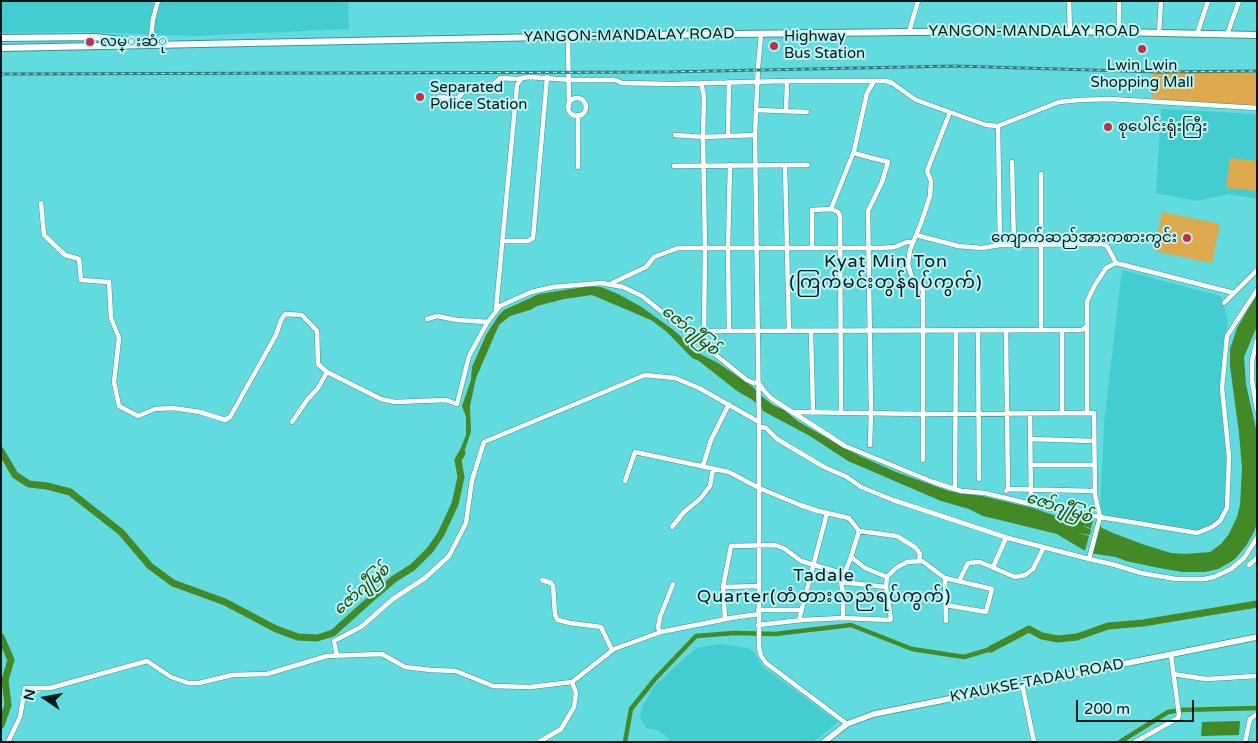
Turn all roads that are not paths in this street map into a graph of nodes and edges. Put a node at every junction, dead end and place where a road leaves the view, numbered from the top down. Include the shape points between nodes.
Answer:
1 (158, 1) edge
2 (918, 1) edge
3 (1068, 1) edge
4 (1118, 1) edge
5 (1161, 1) edge
6 (1208, 1) edge
7 (1239, 1) edge
8 (1070, 31) junction
9 (908, 32) junction
10 (1119, 32) junction
11 (1159, 33) junction
12 (1197, 34) junction
13 (761, 35) junction
14 (1227, 35) junction
15 (1257, 35) edge
16 (568, 37) junction
17 (1, 38) edge
18 (150, 44) junction
19 (1, 48) edge
20 (547, 77) junction
21 (522, 78) junction
22 (569, 79) junction
23 (787, 81) junction
24 (874, 81) junction
25 (729, 82) junction
26 (757, 82) junction
27 (701, 83) junction
28 (439, 98) dead end
29 (569, 107) junction
30 (1257, 108) edge
31 (756, 110) junction
32 (786, 111) junction
33 (807, 112) dead end
34 (950, 112) junction
35 (578, 115) junction
36 (998, 126) junction
37 (755, 135) junction
38 (675, 136) dead end
39 (728, 136) junction
40 (702, 137) junction
41 (853, 153) junction
42 (1012, 162) dead end
43 (756, 164) junction
44 (730, 165) junction
45 (785, 165) junction
46 (808, 165) dead end
47 (674, 166) dead end
48 (703, 166) junction
49 (578, 167) dead end
50 (1042, 174) dead end
51 (41, 203) dead end
52 (831, 209) junction
53 (916, 235) junction
54 (503, 241) junction
55 (913, 242) junction
56 (1014, 245) junction
57 (1042, 245) junction
58 (1000, 246) junction
59 (705, 248) junction
60 (728, 248) junction
61 (757, 248) junction
62 (786, 248) junction
63 (812, 248) junction
64 (840, 248) junction
65 (868, 248) junction
66 (1116, 263) junction
67 (1257, 270) edge
68 (610, 284) junction
69 (1257, 290) edge
70 (1234, 293) junction
71 (1224, 303) dead end
72 (496, 311) junction
73 (427, 319) dead end
74 (488, 322) junction
75 (1086, 326) junction
76 (840, 330) junction
77 (870, 330) junction
78 (924, 330) junction
79 (956, 330) junction
80 (978, 330) junction
81 (1006, 330) junction
82 (1041, 330) junction
83 (1062, 330) junction
84 (704, 331) junction
85 (729, 331) junction
86 (758, 331) junction
87 (789, 331) junction
88 (811, 331) junction
89 (692, 337) junction
90 (1257, 340) edge
91 (327, 372) junction
92 (758, 384) junction
93 (729, 404) junction
94 (1257, 410) edge
95 (792, 412) junction
96 (1006, 412) junction
97 (1030, 412) junction
98 (1062, 412) junction
99 (1088, 412) junction
100 (813, 413) junction
101 (841, 413) junction
102 (871, 413) junction
103 (954, 413) junction
104 (978, 413) junction
105 (923, 414) junction
106 (292, 422) dead end
107 (759, 422) junction
108 (759, 429) junction
109 (1030, 439) junction
110 (1094, 441) junction
111 (870, 444) dead end
112 (923, 460) dead end
113 (1030, 465) junction
114 (1094, 465) junction
115 (703, 466) junction
116 (713, 469) junction
117 (979, 479) dead end
118 (625, 481) dead end
119 (759, 488) junction
120 (955, 489) junction
121 (1032, 490) junction
122 (1095, 491) junction
123 (1031, 504) junction
124 (827, 513) junction
125 (1099, 519) junction
126 (672, 527) dead end
127 (859, 531) junction
128 (1006, 538) junction
129 (1257, 538) edge
130 (758, 544) junction
131 (1044, 547) junction
132 (1090, 556) junction
133 (851, 557) junction
134 (1257, 558) edge
135 (919, 562) junction
136 (813, 565) junction
137 (1249, 565) dead end
138 (993, 567) junction
139 (844, 572) junction
140 (887, 577) junction
141 (945, 578) junction
142 (542, 580) dead end
143 (959, 581) junction
144 (841, 582) junction
145 (673, 584) dead end
146 (758, 586) junction
147 (723, 587) junction
148 (886, 587) junction
149 (946, 605) junction
150 (802, 610) junction
151 (759, 612) junction
152 (843, 618) junction
153 (725, 619) junction
154 (800, 620) junction
155 (946, 621) dead end
156 (758, 627) junction
157 (661, 632) junction
158 (1257, 637) edge
159 (612, 650) junction
160 (1171, 655) junction
161 (337, 656) junction
162 (1173, 674) junction
163 (1256, 676) edge
164 (572, 682) junction
165 (1022, 684) junction
166 (1257, 714) edge
167 (847, 724) junction
168 (8, 742) edge
169 (539, 742) edge
170 (824, 742) edge
171 (1034, 742) edge
172 (1136, 742) edge
173 (1245, 742) edge

1 - 18 street
2 - 9 street
3 - 8 street
4 - 10 street
5 - 11 street
6 - 12 street
7 - 14 street
8 - 9 highway, YANGON-MANDALAY ROAD
8 - 10 highway, YANGON-MANDALAY ROAD
9 - 13 highway, YANGON-MANDALAY ROAD
10 - 11 highway, YANGON-MANDALAY ROAD
11 - 12 highway, YANGON-MANDALAY ROAD
12 - 14 highway, YANGON-MANDALAY ROAD
13 - 16 highway, YANGON-MANDALAY ROAD
13 - 26 street
14 - 15 highway, YANGON-MANDALAY ROAD
16 - 18 highway, YANGON-MANDALAY ROAD
16 - 22 street
17 - 18 highway via 94,37
18 - 19 highway
20 - 21 street
20 - 22 street
20 - 54 street via 533,238
21 - 28 street via 500,78 481,92 465,90 457,99
21 - 54 street via 518,85
22 - 27 street
22 - 29 street
23 - 24 street
23 - 26 street
23 - 32 street
24 - 34 street via 892,83 916,100
24 - 41 street via 867,93
25 - 26 street
25 - 27 street
25 - 39 street
26 - 31 street
27 - 40 street via 704,96
29 - 35 street via 572,114
29 - 35 street via 572,100 583,100 585,110
30 - 36 street via 1079,100 1059,102
31 - 32 street
31 - 37 street
32 - 33 street
34 - 36 street
34 - 53 street via 928,171 930,196
35 - 49 street
36 - 58 street
37 - 39 street
37 - 43 street
38 - 40 street
39 - 40 street
40 - 48 street
41 - 52 street
41 - 65 street via 888,162 868,211
42 - 56 street
43 - 44 street
43 - 45 street
43 - 61 street
44 - 48 street
44 - 60 street
45 - 46 street
45 - 62 street
47 - 48 street
48 - 59 street
50 - 57 street
51 - 91 street via 44,235 65,256 80,259 82,280 110,282 111,318 119,338 114,382 119,406 138,416 155,409 173,408 225,420 230,417 276,336 285,314 302,315 317,331 318,364
52 - 63 street via 812,210
52 - 64 street via 840,216
53 - 55 street
53 - 58 street via 958,246
54 - 72 street
55 - 65 street via 895,247
55 - 78 street via 909,272 923,290
56 - 57 street
56 - 58 street
57 - 66 street via 1102,244 1107,246
57 - 82 street
59 - 60 street
59 - 68 street via 678,248 654,257 646,267
59 - 84 street
60 - 61 street
60 - 85 street
61 - 62 street
61 - 86 street
62 - 63 street
62 - 87 street
63 - 64 street
64 - 65 street
64 - 76 street
65 - 77 street
66 - 70 street
66 - 75 street via 1106,268 1087,301
67 - 70 street
68 - 72 street via 586,283 531,292
68 - 89 street via 642,296
69 - 125 street via 1227,336 1222,388 1229,474 1227,508 1220,521 1198,533
70 - 71 street
72 - 74 street
73 - 74 street via 437,316
74 - 91 street via 469,356 457,404 446,400 396,402 381,399
75 - 83 street via 1082,330
75 - 99 street
76 - 77 street
76 - 88 street
76 - 101 street
77 - 78 street
77 - 102 street
78 - 79 street
78 - 105 street
79 - 80 street
79 - 103 street
80 - 81 street
80 - 104 street
81 - 82 street
81 - 96 street
82 - 83 street
83 - 98 street
84 - 85 street
84 - 89 street
85 - 86 street
86 - 87 street
86 - 92 street
87 - 88 street
88 - 100 street
89 - 92 street via 747,380
90 - 94 street via 1252,361
91 - 106 street
92 - 95 street via 772,399
92 - 107 street
93 - 107 street
93 - 115 street via 710,440
93 - 161 street via 676,378 645,375 484,442 472,480 466,523 449,556 361,627 334,641
95 - 100 street
95 - 120 street via 845,446
96 - 97 street
96 - 104 street
96 - 121 street via 1007,490
97 - 98 street
97 - 109 street
98 - 99 street
99 - 110 street via 1094,412
100 - 101 street
101 - 102 street
102 - 105 street
102 - 111 street
103 - 104 street
103 - 105 street
103 - 120 street
104 - 117 street
105 - 112 street
107 - 108 street
108 - 119 street
108 - 128 street via 766,428 777,438 861,487
109 - 110 street
109 - 113 street
110 - 114 street
113 - 114 street
113 - 121 street
114 - 122 street
115 - 116 street
115 - 118 street via 635,452
116 - 119 street via 729,472
116 - 126 street via 710,486
119 - 124 street
119 - 130 street
120 - 123 street
121 - 122 street
121 - 123 street
122 - 125 street
123 - 125 street
124 - 127 street via 849,518
124 - 136 street
125 - 132 street
127 - 133 street
127 - 135 street via 897,536 916,548 920,554
128 - 131 street
128 - 138 street
129 - 132 street via 1244,558 1231,569 1204,579 1141,574
130 - 136 street via 775,545
130 - 146 street
130 - 147 street via 731,546
131 - 132 street
131 - 138 street via 1033,569 1025,575 1015,576
133 - 139 street
133 - 140 street via 865,568
134 - 137 street
135 - 140 street via 907,562
135 - 141 street
136 - 139 street
136 - 150 street
138 - 143 street via 968,562
139 - 144 street
140 - 148 street
141 - 143 street
141 - 149 street
142 - 159 street via 552,583 558,620 601,627
143 - 149 street via 992,589 986,612
144 - 148 street
144 - 152 street
145 - 157 street via 660,618 658,628
146 - 147 street
146 - 151 street
147 - 153 street
148 - 152 street via 890,620
149 - 155 street
150 - 151 street
150 - 154 street
151 - 153 street
151 - 156 street
152 - 154 street
153 - 157 street
154 - 156 street
156 - 167 street via 758,643 766,663
157 - 159 street
158 - 160 main road, KYAUKSE-TADAU ROAD
159 - 164 street
160 - 162 street
160 - 165 main road, KYAUKSE-TADAU ROAD
161 - 164 street via 382,654 405,667 456,670 493,686 530,687
161 - 168 street via 266,674 232,675 199,683 171,677 147,661 50,688 25,688 20,717
162 - 163 street via 1206,679
162 - 172 street via 1179,715 1176,720
164 - 169 street via 576,693 574,707 561,729
165 - 167 main road, KYAUKSE-TADAU ROAD via 874,714
165 - 171 street
166 - 173 street via 1250,719
167 - 170 main road, KYAUKSE-TADAU ROAD

